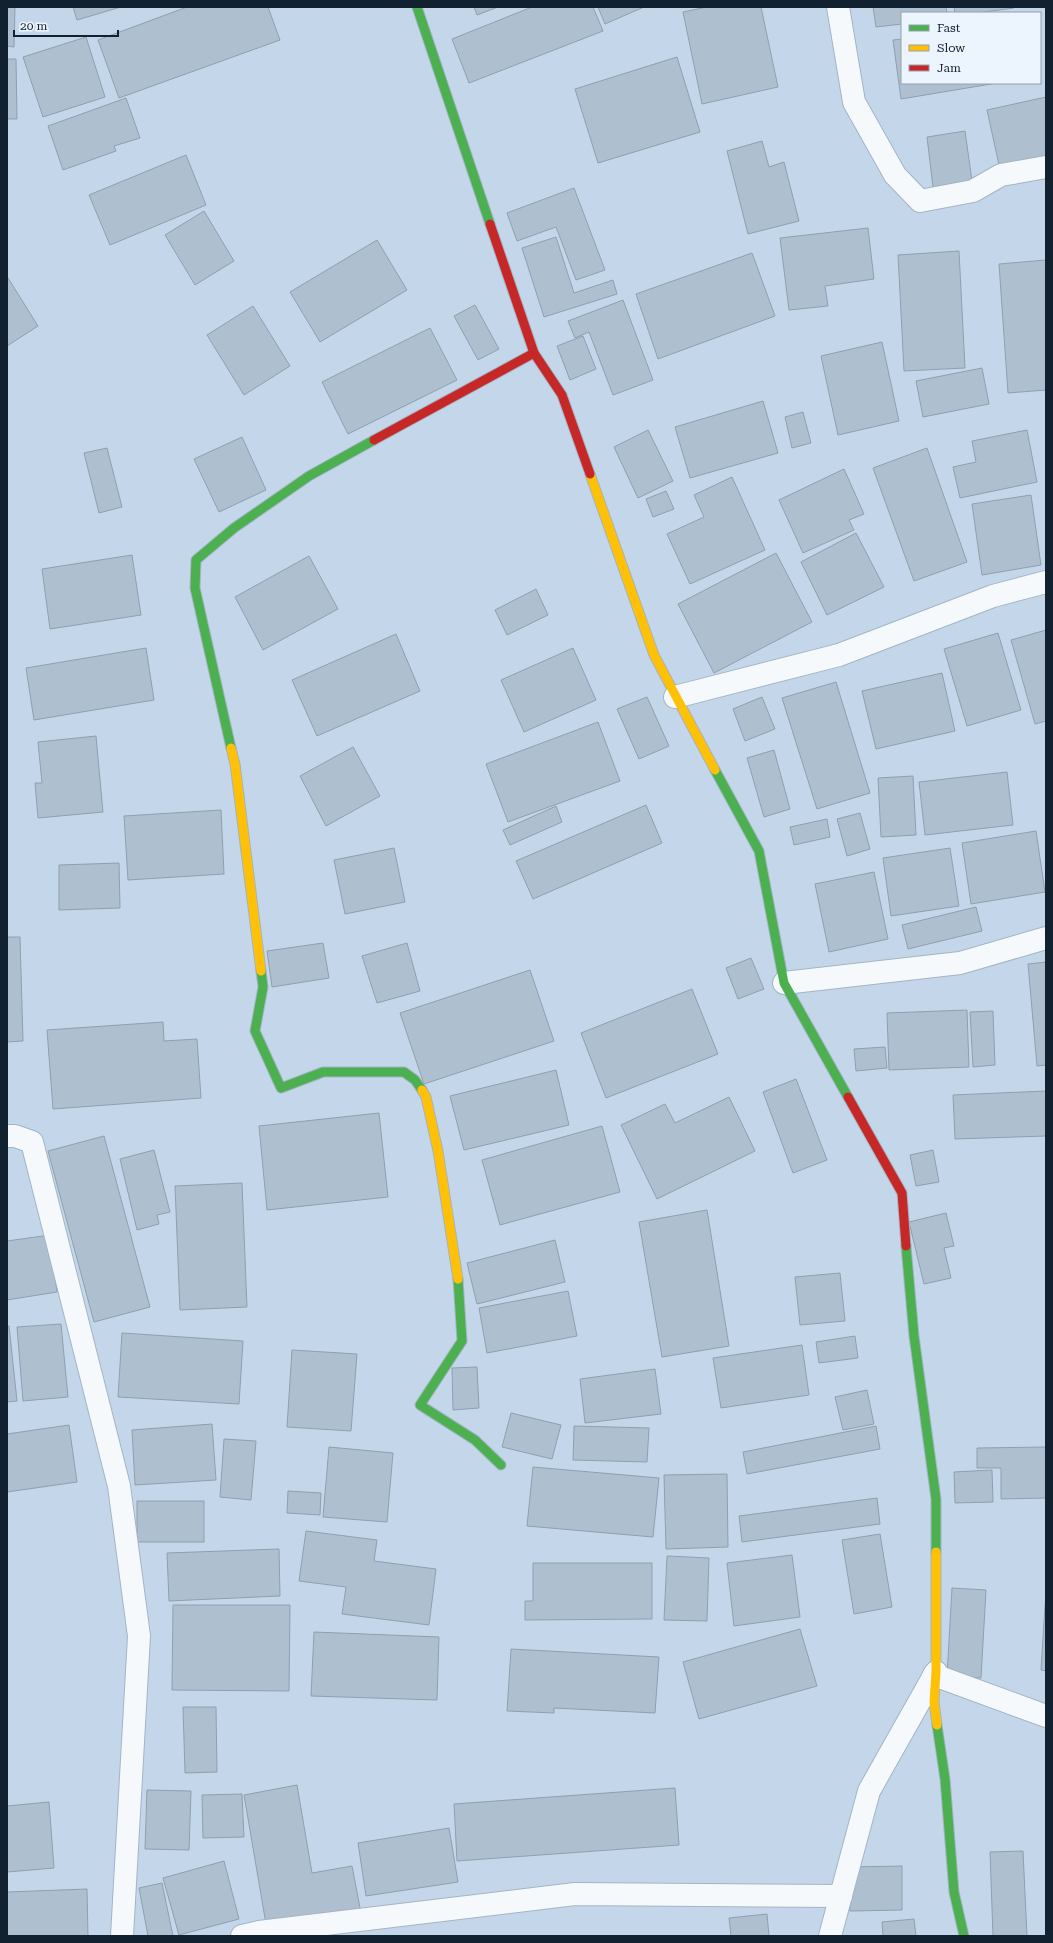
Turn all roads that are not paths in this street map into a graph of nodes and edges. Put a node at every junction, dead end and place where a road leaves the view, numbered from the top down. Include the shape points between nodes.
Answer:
1 (418, 7) edge
2 (838, 7) edge
3 (1046, 167) edge
4 (534, 353) junction
5 (1046, 582) edge
6 (675, 697) junction
7 (1046, 938) edge
8 (784, 983) junction
9 (7, 1136) edge
10 (501, 1464) dead end
11 (935, 1674) junction
12 (934, 1702) junction
13 (1046, 1716) edge
14 (869, 1791) junction
15 (841, 1896) junction
16 (122, 1936) edge
17 (242, 1936) edge
18 (830, 1936) edge
19 (964, 1936) edge

1 - 4 street
2 - 3 street via 854,102 895,175 920,201 973,191 1001,174
4 - 6 street via 562,395 654,655
4 - 10 street via 309,476 234,528 196,560 195,588 235,764 248,859 263,987 255,1031 281,1088 323,1072 404,1072 415,1080 426,1097 438,1151 458,1279 462,1341 420,1405 475,1440
5 - 6 street via 993,596 839,655
6 - 8 street via 759,850
7 - 8 street via 960,963
8 - 11 street via 902,1193 914,1336 936,1499
9 - 16 street via 32,1142 119,1486 138,1636
11 - 12 street
11 - 13 street
11 - 14 street
12 - 14 street
12 - 19 street via 945,1778 954,1892
14 - 15 street
15 - 17 street via 575,1894
15 - 18 street

